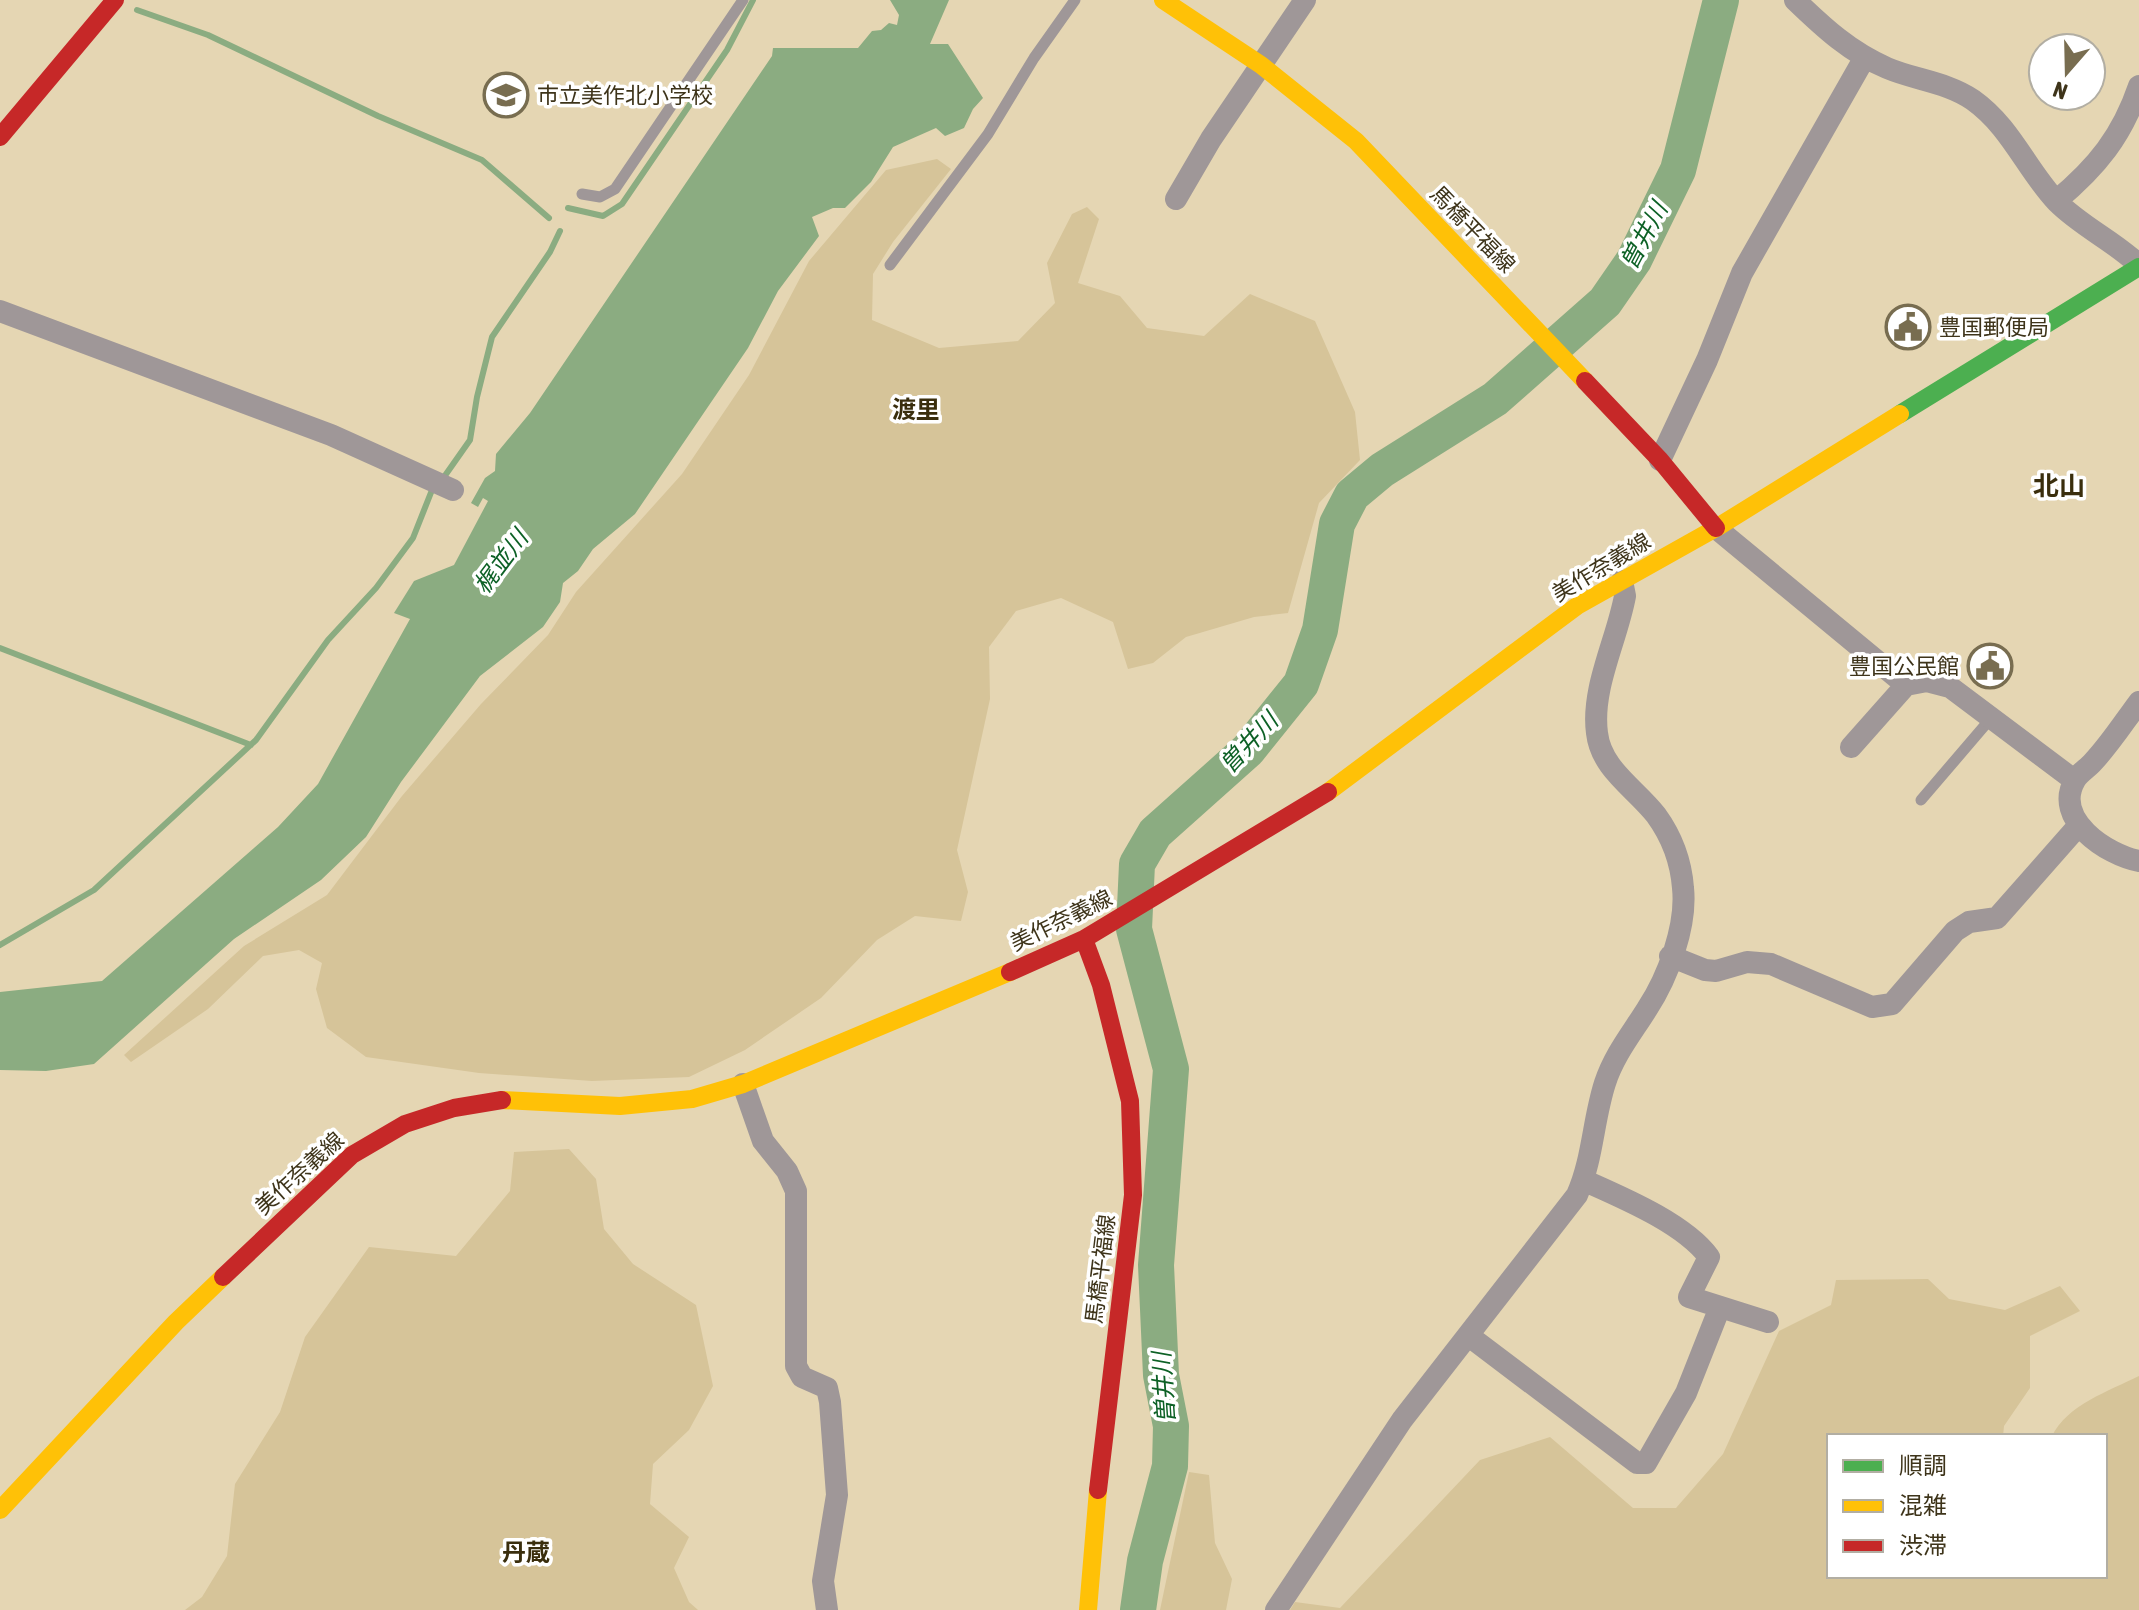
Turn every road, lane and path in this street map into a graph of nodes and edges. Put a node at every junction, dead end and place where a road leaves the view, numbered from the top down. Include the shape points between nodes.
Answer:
1 (115, 0) edge
2 (743, 0) edge
3 (1075, 0) edge
4 (1163, 0) edge
5 (1304, 0) edge
6 (1795, 0) edge
7 (1865, 57) junction
8 (1261, 65) junction
9 (2139, 86) edge
10 (0, 137) edge
11 (582, 194) dead end
12 (1176, 199) dead end
13 (2056, 201) junction
14 (890, 265) dead end
15 (2139, 266) edge
16 (0, 311) edge
17 (1660, 460) junction
18 (453, 490) dead end
19 (1716, 528) junction
20 (1622, 581) junction
21 (1906, 685) junction
22 (2139, 702) edge
23 (1992, 717) junction
24 (1851, 747) dead end
25 (2074, 780) junction
26 (1921, 800) dead end
27 (2079, 825) junction
28 (2139, 861) edge
29 (1084, 939) junction
30 (1670, 956) junction
31 (743, 1084) junction
32 (1583, 1180) junction
33 (1720, 1307) junction
34 (1768, 1322) dead end
35 (1469, 1336) junction
36 (0, 1510) edge
37 (827, 1610) edge
38 (1088, 1610) edge
39 (1276, 1610) edge

1 - 10 main road
2 - 11 lane via 615,189 600,197
3 - 14 lane via 980,145
4 - 8 main road, 馬橋平福線
5 - 8 street
6 - 7 street via 1822,29
7 - 13 street via 1970,97 2017,143
7 - 17 street via 1742,273
8 - 12 street
8 - 17 main road, 馬橋平福線 via 1356,141
9 - 13 street via 2119,132 2089,173
13 - 15 street
15 - 19 main road, 美作奈義線
16 - 18 street via 331,435
17 - 19 main road, 馬橋平福線
19 - 20 main road, 美作奈義線
19 - 21 street
20 - 29 main road, 美作奈義線 via 1577,606 1308,807
20 - 30 street via 1625,596 1597,704 1596,733 1602,754 1675,845 1684,889 1681,926
21 - 23 street via 1927,681 1950,687
21 - 24 street
22 - 25 street
23 - 25 street
23 - 26 lane
25 - 27 street via 2070,804
27 - 28 street via 2101,846
27 - 30 street via 1997,918 1969,922 1955,931 1892,1004 1872,1007 1771,964 1747,962 1716,971
29 - 31 main road, 美作奈義線
29 - 38 main road, 馬橋平福線 via 1130,1101 1133,1195
30 - 32 street via 1650,1005 1616,1055 1604,1084
31 - 36 main road, 美作奈義線 via 692,1099 620,1106 496,1100 454,1108 391,1132 352,1155 307,1194 176,1322
31 - 37 street via 763,1141 796,1191 796,1366 802,1377 827,1388 830,1402 837,1495 823,1581
32 - 33 street via 1700,1245 1709,1257 1689,1297
32 - 35 street via 1553,1229
33 - 34 street
33 - 35 street via 1686,1393 1646,1463 1637,1463
35 - 39 street via 1402,1420

